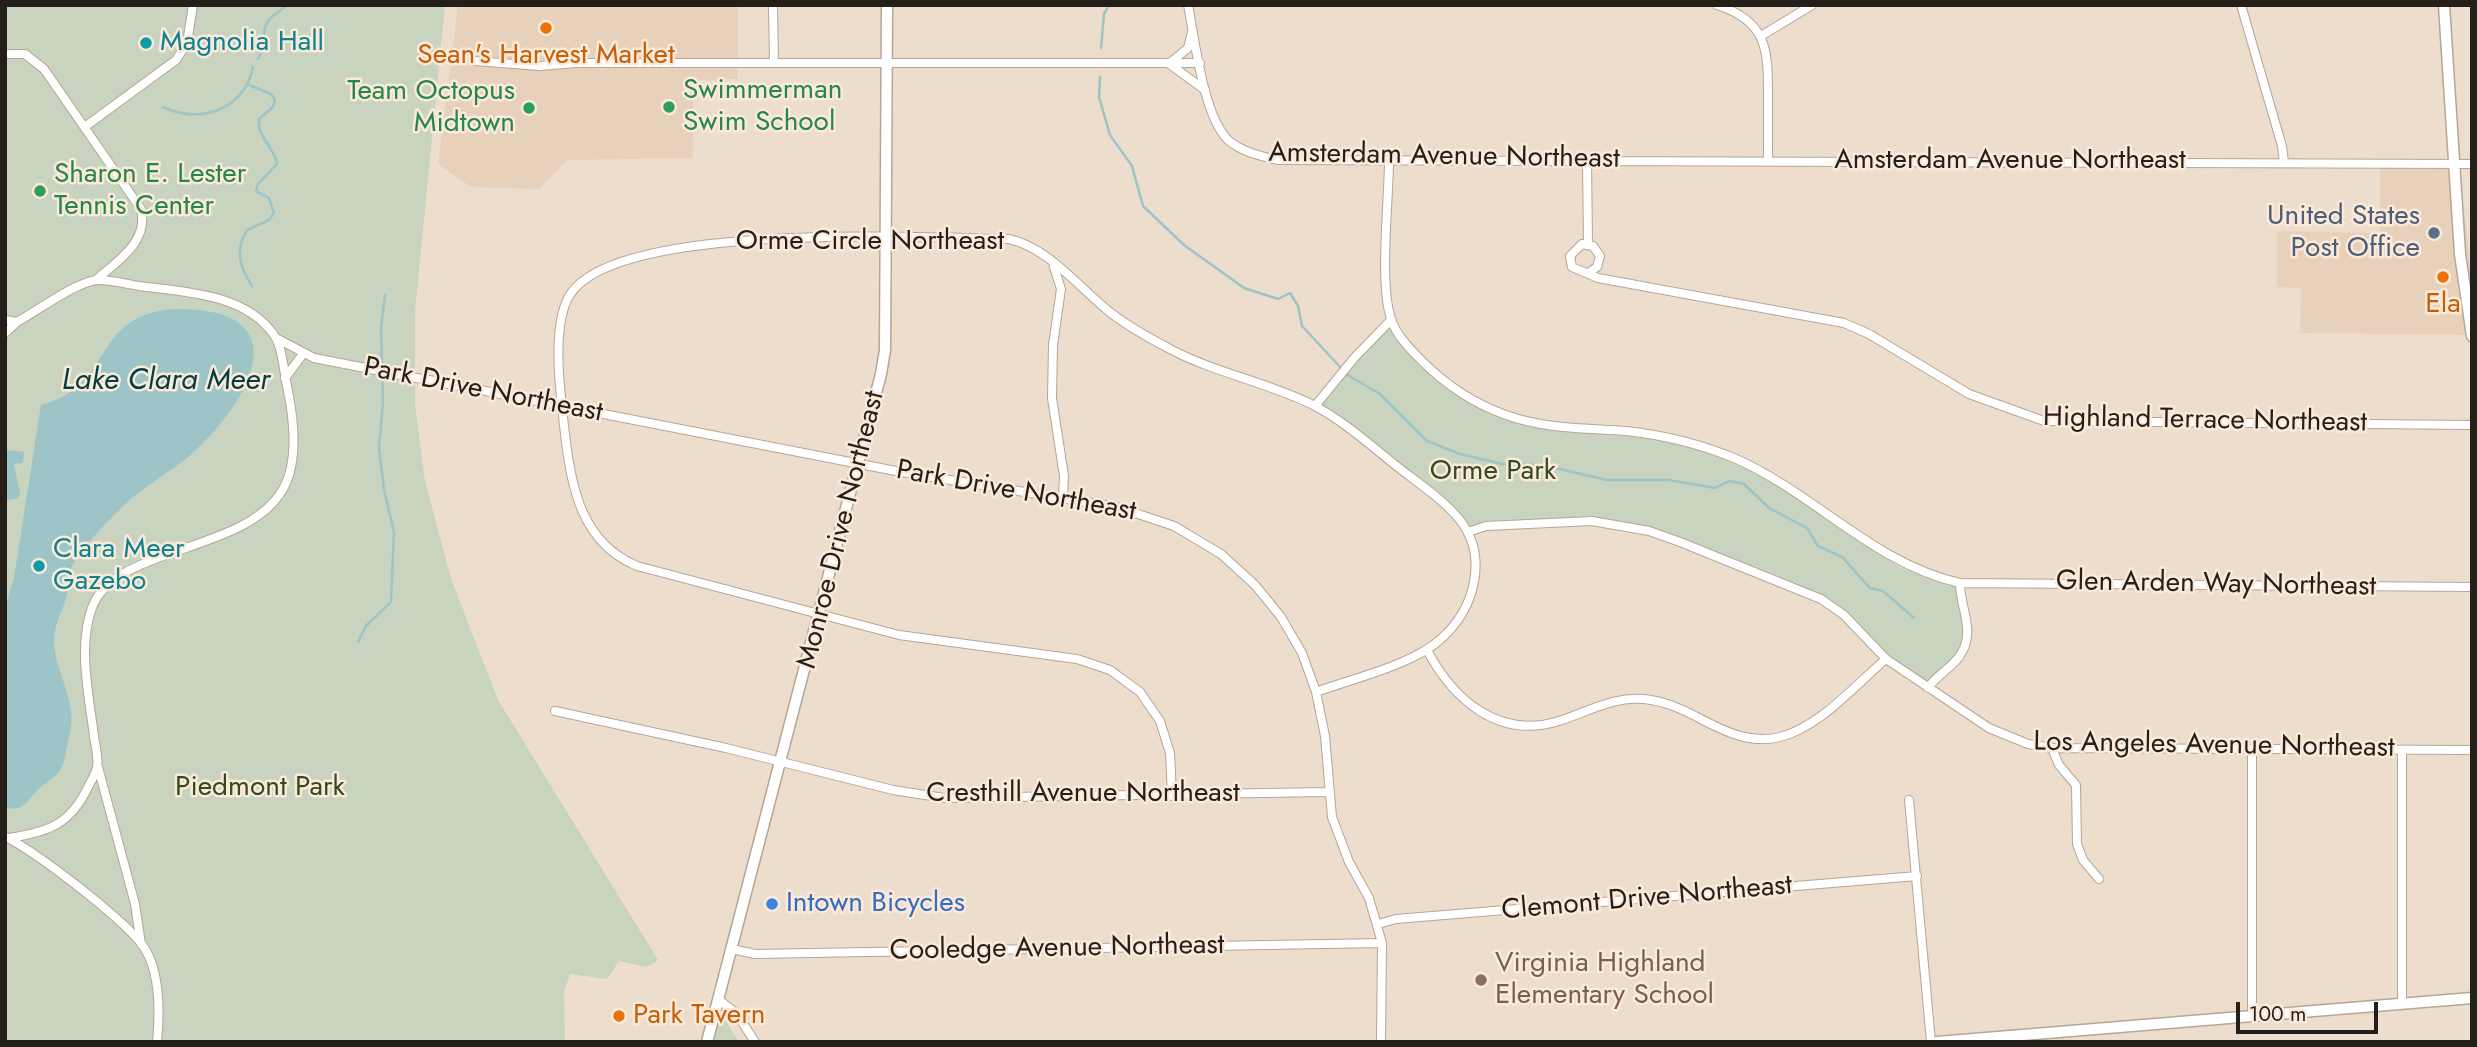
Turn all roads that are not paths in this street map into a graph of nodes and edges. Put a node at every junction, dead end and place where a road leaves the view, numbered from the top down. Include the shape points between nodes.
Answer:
1 (193, 5) edge
2 (773, 5) edge
3 (887, 5) edge
4 (1188, 5) edge
5 (1717, 5) edge
6 (1812, 5) edge
7 (2241, 5) edge
8 (2444, 5) edge
9 (1193, 29) junction
10 (1761, 36) junction
11 (5, 54) edge
12 (475, 61) dead end
13 (1200, 63) junction
14 (774, 64) junction
15 (887, 64) junction
16 (1168, 64) junction
17 (1207, 92) junction
18 (86, 126) junction
19 (1390, 160) junction
20 (1587, 161) junction
21 (1768, 161) junction
22 (2284, 162) junction
23 (2455, 164) junction
24 (2472, 164) edge
25 (886, 237) junction
26 (1588, 244) junction
27 (1051, 261) junction
28 (1588, 273) junction
29 (96, 280) junction
30 (5, 320) edge
31 (1391, 320) junction
32 (17, 322) junction
33 (5, 333) edge
34 (2472, 335) edge
35 (276, 338) junction
36 (303, 354) junction
37 (285, 378) junction
38 (1315, 406) junction
39 (562, 407) junction
40 (2472, 425) edge
41 (859, 463) junction
42 (1063, 498) junction
43 (1468, 532) junction
44 (1960, 583) junction
45 (2472, 587) edge
46 (820, 615) junction
47 (1427, 650) junction
48 (1886, 659) junction
49 (1928, 688) junction
50 (1316, 692) junction
51 (555, 711) dead end
52 (2052, 748) junction
53 (2252, 749) junction
54 (2402, 750) junction
55 (2472, 750) edge
56 (782, 762) junction
57 (97, 767) junction
58 (1328, 792) junction
59 (1172, 796) junction
60 (1909, 800) dead end
61 (7, 837) edge
62 (1917, 876) junction
63 (2099, 879) dead end
64 (1378, 924) junction
65 (1382, 943) junction
66 (141, 944) junction
67 (732, 949) junction
68 (2472, 998) edge
69 (719, 1000) junction
70 (2402, 1003) junction
71 (2252, 1016) junction
72 (2017, 1038) edge
73 (157, 1042) edge
74 (707, 1042) edge
75 (755, 1042) edge
76 (1381, 1042) edge
77 (1931, 1042) edge
78 (1937, 1042) edge

1 - 18 street via 187,43 176,61
2 - 14 street
3 - 15 main road, Monroe Drive Northeast
4 - 9 street, Amsterdam Avenue Northeast
5 - 10 street via 1743,16
6 - 10 street
7 - 22 street
8 - 23 main road
9 - 13 street, Amsterdam Avenue Northeast
9 - 16 street via 1188,48
10 - 21 street via 1768,59
11 - 18 street via 19,52 38,63
12 - 14 street via 540,66
13 - 16 street
13 - 17 street, Amsterdam Avenue Northeast
14 - 15 street
15 - 16 street
15 - 25 main road, Monroe Drive Northeast
16 - 17 street
17 - 19 street, Amsterdam Avenue Northeast via 1217,124 1227,138 1259,156
18 - 29 street via 131,190 144,219 138,242
19 - 20 street, Amsterdam Avenue Northeast
19 - 31 street via 1387,289
20 - 21 street, Amsterdam Avenue Northeast
20 - 26 street
21 - 22 street, Amsterdam Avenue Northeast
22 - 23 street, Amsterdam Avenue Northeast
23 - 24 street, Amsterdam Avenue Northeast
23 - 34 main road via 2460,254
25 - 27 street, Orme Circle Northeast via 1009,239 1030,246
25 - 39 street, Orme Circle Northeast via 727,242 650,254 596,270 575,286 562,312
25 - 41 main road, Monroe Drive Northeast via 885,350
26 - 28 street via 1600,256 1597,267
26 - 28 street via 1576,246 1570,256 1572,267
27 - 38 street, Orme Circle Northeast via 1147,337 1190,360
27 - 42 street via 1061,289 1052,398
28 - 40 street, Highland Terrace Northeast via 1844,323 1969,394 2044,421
29 - 32 street
29 - 35 street, Park Drive Northeast via 231,303 260,319
30 - 32 street
31 - 38 street
31 - 44 street, Glen Arden Way Northeast via 1431,370 1490,409 1535,423 1653,435 1719,452 1781,481 1898,560
32 - 33 street
35 - 36 street, Park Drive Northeast
35 - 37 street
36 - 37 street
36 - 39 street, Park Drive Northeast
37 - 57 street via 293,452 277,498 239,527 117,577 94,604 86,651
38 - 43 street, Orme Circle Northeast via 1447,507
39 - 41 street, Park Drive Northeast
39 - 46 street, Orme Circle Northeast via 581,509 592,533 608,551 637,566
41 - 42 street, Park Drive Northeast
41 - 46 main road, Monroe Drive Northeast
42 - 50 street, Park Drive Northeast via 1153,517 1221,554 1281,617
43 - 47 street via 1476,563 1472,592 1453,626
43 - 48 street, Los Angeles Avenue Northeast via 1486,526 1572,520 1649,531 1821,599 1844,615
44 - 45 street, Glen Arden Way Northeast
44 - 49 street via 1967,641 1957,659
46 - 56 main road, Monroe Drive Northeast
46 - 59 street, Orme Circle Northeast via 899,635 1077,659 1110,670 1140,692 1160,721 1170,753
47 - 48 street via 1458,696 1501,720 1547,724 1609,702 1644,699 1679,707 1729,734 1757,740 1806,726
47 - 50 street
48 - 49 street, Los Angeles Avenue Northeast
49 - 52 street, Los Angeles Avenue Northeast via 2003,736
50 - 58 street, Park Drive Northeast via 1325,736
51 - 56 street, Cresthill Avenue Northeast
52 - 53 street, Los Angeles Avenue Northeast
52 - 63 street via 2076,785 2077,844
53 - 54 street, Los Angeles Avenue Northeast
53 - 71 street
54 - 55 street, Los Angeles Avenue Northeast
54 - 70 street
56 - 59 street, Cresthill Avenue Northeast via 944,798
56 - 67 main road, Monroe Drive Northeast
57 - 61 street via 62,822 48,830
57 - 66 street via 135,904
58 - 59 street, Cresthill Avenue Northeast
58 - 64 street, Park Drive Northeast via 1339,841
60 - 62 street
61 - 66 street via 93,901
62 - 64 street, Clemont Drive Northeast
62 - 77 street
64 - 65 street, Park Drive Northeast
65 - 67 street, Cooledge Avenue Northeast via 755,954
65 - 76 street, Park Drive Northeast
66 - 73 street via 157,989
67 - 69 main road, Monroe Drive Northeast
68 - 70 main road
69 - 74 main road, Monroe Drive Northeast
69 - 75 street via 737,1014
70 - 71 main road
71 - 72 main road
72 - 78 main road

